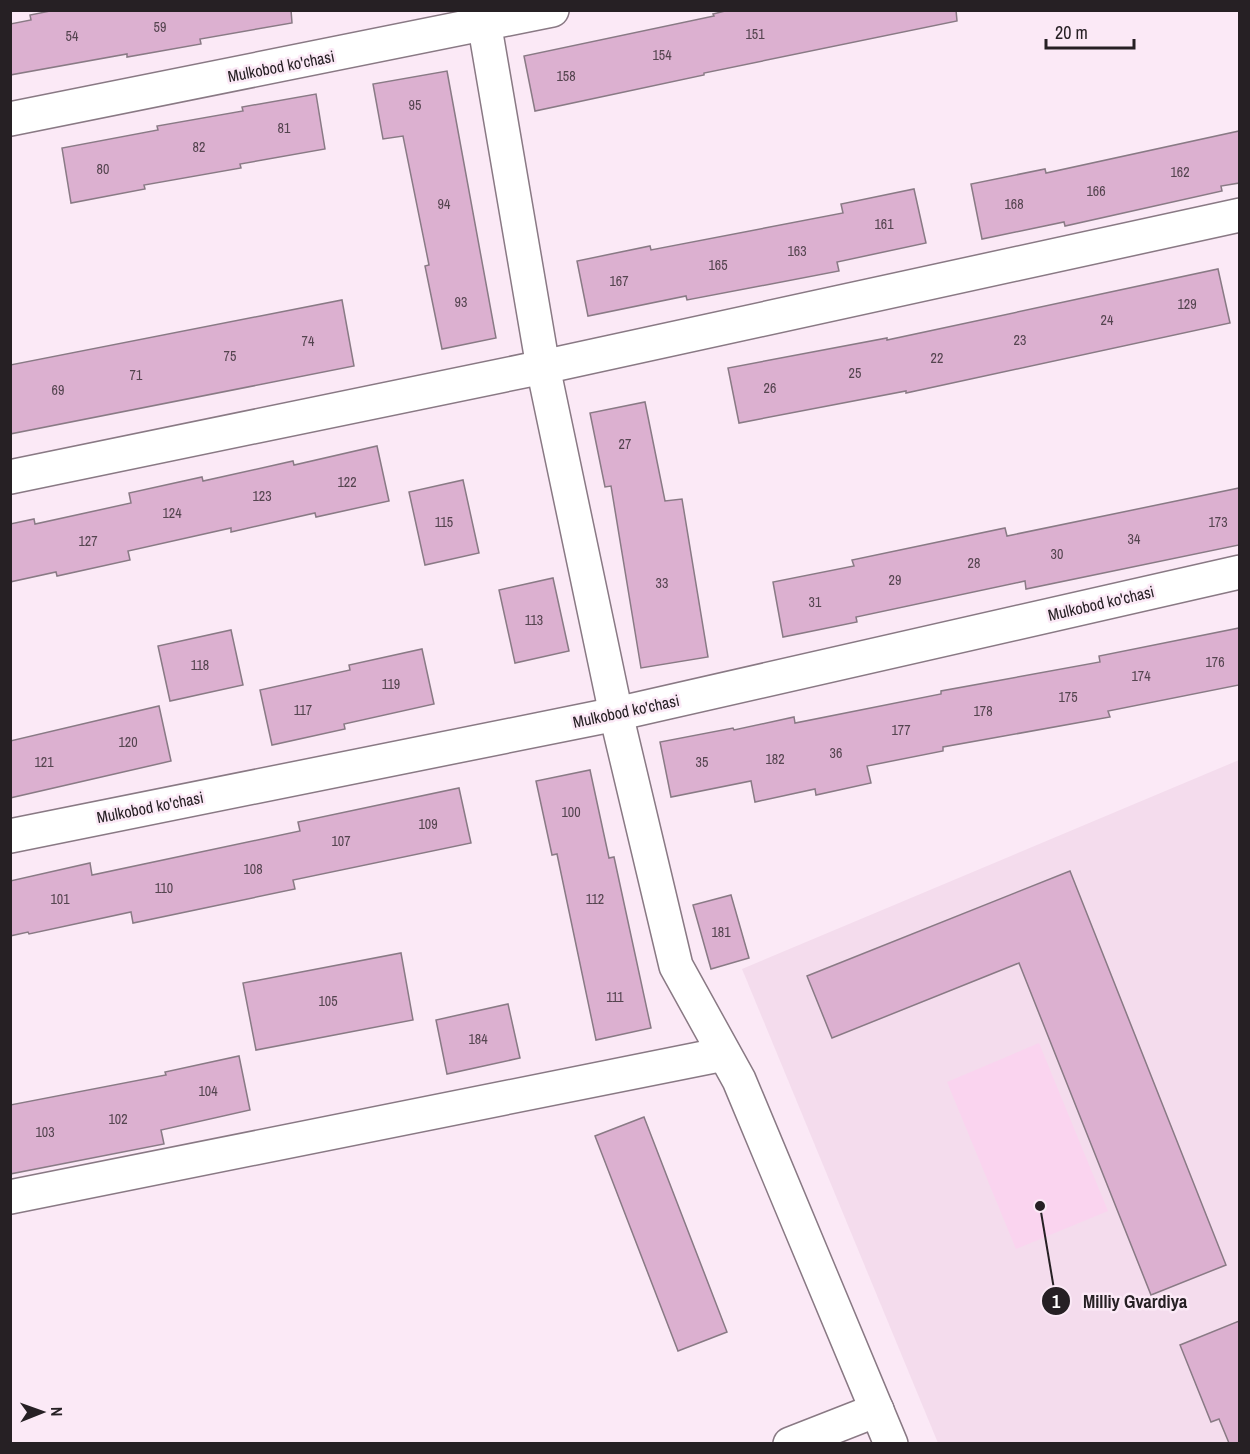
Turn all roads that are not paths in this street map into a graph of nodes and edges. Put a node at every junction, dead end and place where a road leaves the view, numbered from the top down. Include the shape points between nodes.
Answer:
1 (552, 10) edge
2 (483, 18) edge
3 (10, 119) edge
4 (1239, 215) edge
5 (543, 367) junction
6 (10, 477) edge
7 (1239, 572) edge
8 (616, 714) junction
9 (10, 836) edge
10 (724, 1054) junction
11 (10, 1197) edge
12 (877, 1410) junction
13 (790, 1443) edge
14 (891, 1443) edge

1 - 2 street, Mulkobod ko'chasi
2 - 3 street, Mulkobod ko'chasi
2 - 5 street
4 - 5 street
5 - 6 street
5 - 8 street
7 - 8 street, Mulkobod ko'chasi
8 - 9 street, Mulkobod ko'chasi
8 - 10 street via 676,966
10 - 11 street
10 - 12 street via 739,1080
12 - 13 street
12 - 14 street

